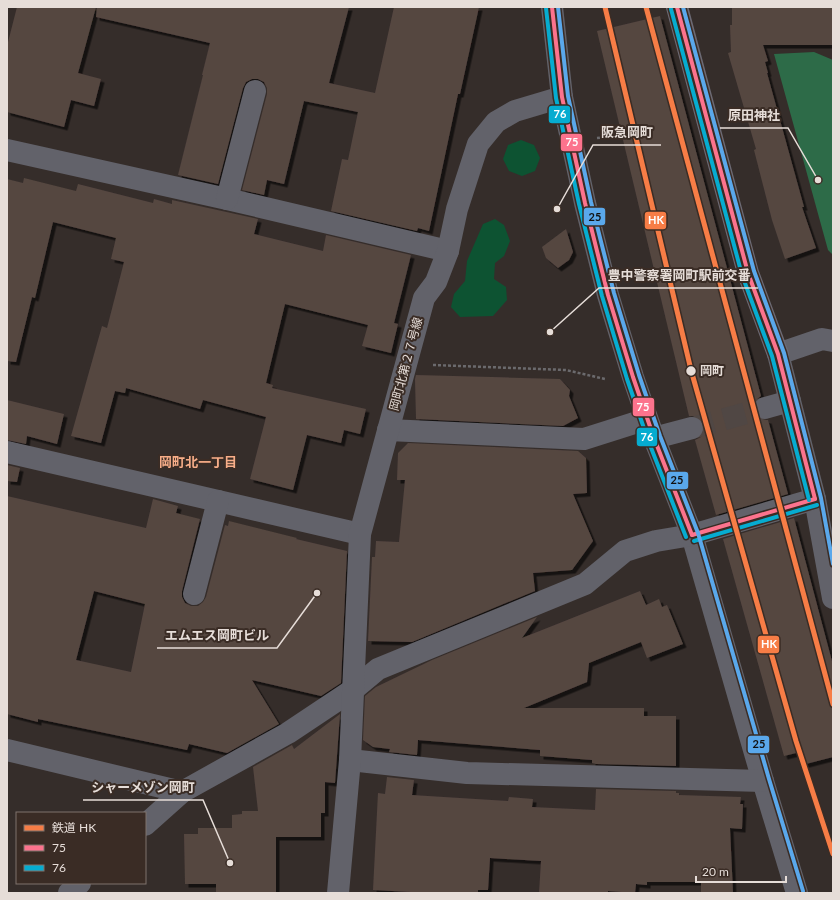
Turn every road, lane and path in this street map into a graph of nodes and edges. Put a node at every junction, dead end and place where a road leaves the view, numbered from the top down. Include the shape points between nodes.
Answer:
1 (552, 7) edge
2 (677, 7) edge
3 (255, 90) dead end
4 (562, 97) junction
5 (7, 150) edge
6 (227, 199) junction
7 (448, 251) junction
8 (833, 341) edge
9 (778, 354) junction
10 (426, 365) dead end
11 (605, 379) dead end
12 (790, 401) junction
13 (764, 408) tunnel mouth
14 (650, 428) junction
15 (692, 428) tunnel mouth
16 (388, 430) junction
17 (7, 452) edge
18 (815, 499) junction
19 (218, 501) junction
20 (360, 534) junction
21 (692, 536) junction
22 (194, 594) dead end
23 (833, 598) edge
24 (354, 689) junction
25 (7, 750) edge
26 (350, 760) junction
27 (763, 781) junction
28 (182, 792) junction
29 (146, 824) edge
30 (79, 884) edge
31 (69, 893) edge
32 (338, 893) edge
33 (797, 893) edge

1 - 4 street
2 - 9 main road via 748,273
3 - 6 street
4 - 7 street, 岡町北第２７号線 via 515,112 496,122 478,144 457,209
4 - 14 street via 608,295
5 - 6 street
6 - 7 street
7 - 16 street, 岡町北第２７号線 via 436,282 424,298
8 - 9 street via 822,339
9 - 12 street
10 - 11 path via 566,370
12 - 13 street
12 - 18 street
14 - 15 street
14 - 16 street via 584,439
14 - 21 street
16 - 20 street, 岡町北第２７号線
17 - 19 street
18 - 21 street
18 - 23 street
19 - 20 street
19 - 22 street
20 - 24 street, 岡町北第２７号線
21 - 24 street via 656,541 625,551 586,584 378,669
21 - 27 street
24 - 26 street, 岡町北第２７号線
24 - 28 street via 288,733
25 - 28 street
26 - 27 street via 466,773
26 - 32 street, 岡町北第２７号線
27 - 33 street
28 - 29 street
30 - 31 street

